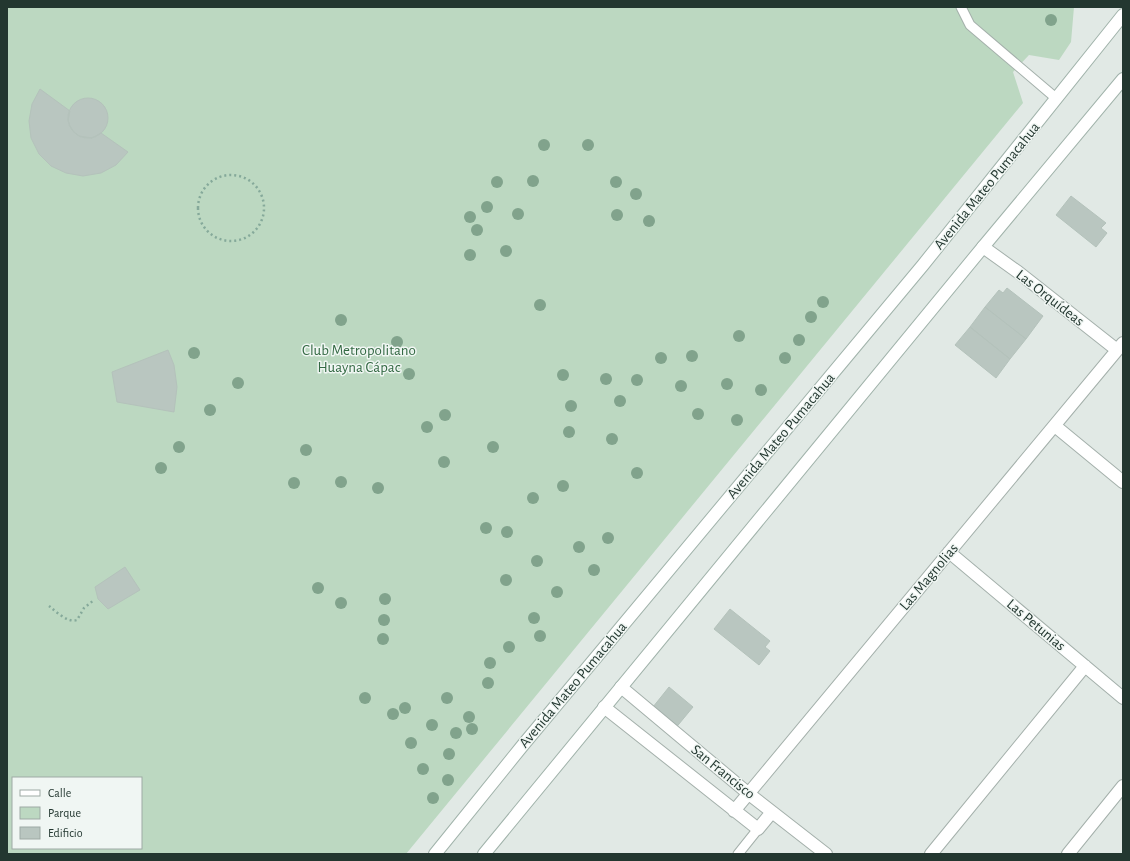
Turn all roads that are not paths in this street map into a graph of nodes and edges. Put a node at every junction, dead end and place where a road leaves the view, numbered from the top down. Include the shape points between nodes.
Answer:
1 (961, 7) edge
2 (1123, 15) edge
3 (1123, 79) edge
4 (1057, 99) junction
5 (983, 247) junction
6 (1120, 346) edge
7 (1055, 426) junction
8 (1123, 482) edge
9 (949, 552) junction
10 (1085, 666) junction
11 (621, 687) junction
12 (1123, 698) edge
13 (604, 707) junction
14 (1123, 786) edge
15 (749, 794) junction
16 (734, 811) junction
17 (772, 812) junction
18 (506, 826) junction
19 (758, 829) junction
20 (435, 854) edge
21 (484, 854) edge
22 (492, 854) edge
23 (738, 854) edge
24 (826, 854) edge
25 (931, 854) edge
26 (1068, 854) edge

1 - 4 lane via 970,25
2 - 4 main road, Avenida Mateo Pumacahua
3 - 5 main road
4 - 20 main road, Avenida Mateo Pumacahua via 918,271
5 - 6 main road, Las Orquídeas
5 - 11 main road
6 - 7 main road, Las Magnolias
7 - 8 main road
7 - 9 main road, Las Magnolias
9 - 10 main road, Las Petunias
9 - 15 main road, Las Magnolias
10 - 12 main road, Las Petunias
10 - 25 main road
11 - 13 main road
11 - 15 main road, San Francisco
13 - 16 main road, San Francisco
13 - 18 main road
14 - 26 main road
15 - 16 main road, Las Magnolias
15 - 17 main road, San Francisco
16 - 19 main road, San Francisco
17 - 19 main road
17 - 24 main road, San Francisco
18 - 21 main road
18 - 22 main road
19 - 23 lane

